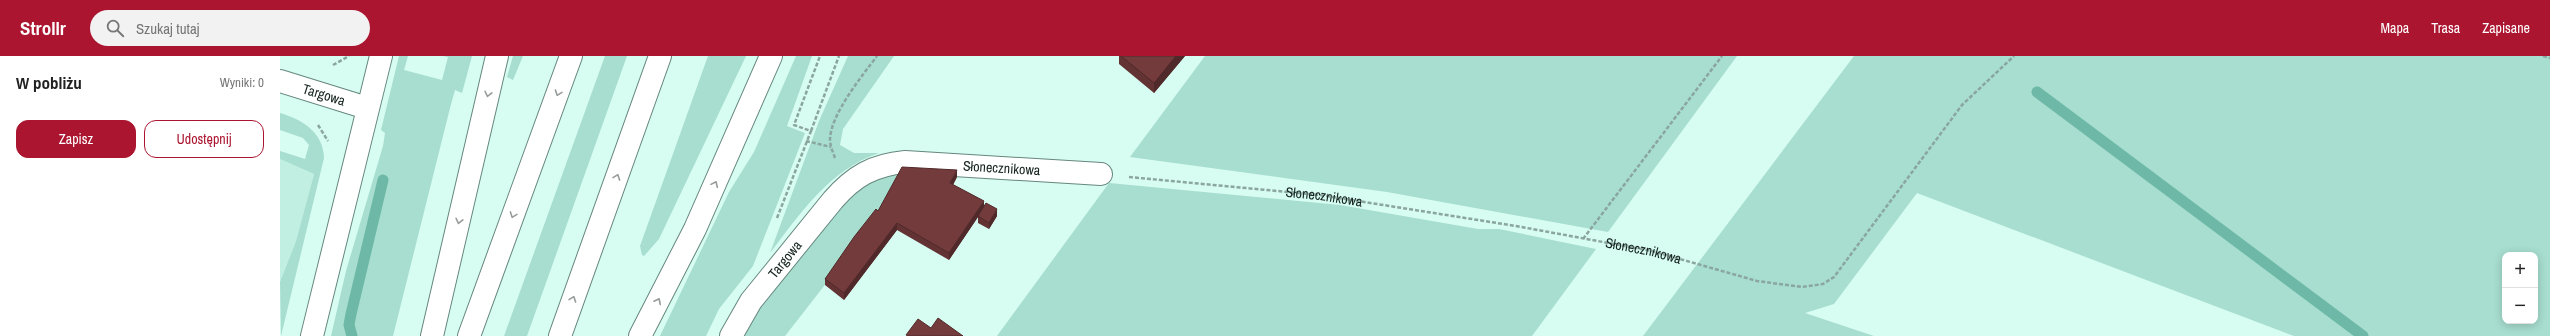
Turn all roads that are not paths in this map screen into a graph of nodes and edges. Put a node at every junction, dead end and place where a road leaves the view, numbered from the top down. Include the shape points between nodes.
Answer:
1 (381, 56) edge
2 (497, 56) edge
3 (571, 56) edge
4 (660, 56) edge
5 (771, 56) edge
6 (280, 81) edge
7 (367, 108) junction
8 (1101, 174) road end
9 (844, 186) joint
10 (312, 336) edge
11 (432, 336) edge
12 (469, 336) edge
13 (560, 336) edge
14 (640, 336) edge
15 (730, 336) edge

1 - 7 main road
2 -> 11 main road
3 -> 12 main road
13 -> 4 main road
14 -> 5 main road via 695,229
6 - 7 main road, Targowa
7 - 10 main road
8 - 9 main road, Słonecznikowa via 905,162 876,166
9 - 15 main road, Targowa via 751,301

